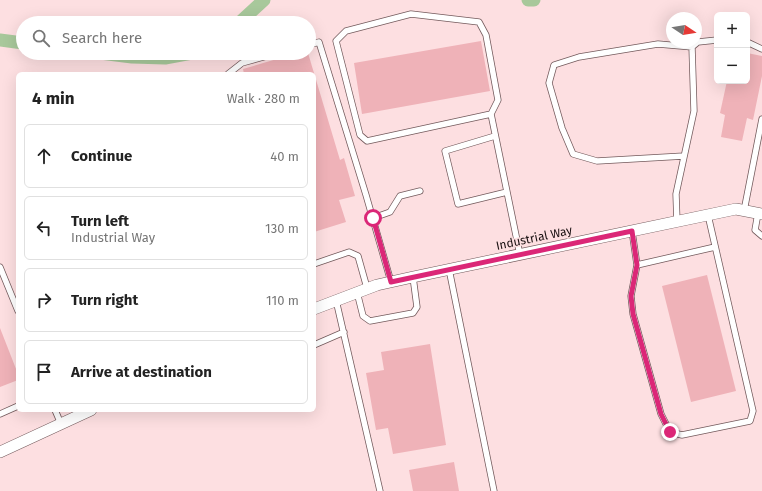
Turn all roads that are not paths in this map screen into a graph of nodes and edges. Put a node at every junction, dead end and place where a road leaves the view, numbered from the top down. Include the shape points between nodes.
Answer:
1 (714, 40) edge
2 (702, 42) edge
3 (316, 43) edge
4 (750, 43) edge
5 (666, 45) edge
6 (692, 48) edge
7 (762, 48) edge
8 (250, 60) edge
9 (230, 72) edge
10 (491, 114) junction
11 (762, 119) edge
12 (495, 136) junction
13 (684, 156) junction
14 (420, 191) dead end
15 (506, 192) junction
16 (744, 211) junction
17 (760, 214) edge
18 (708, 215) junction
19 (373, 218) junction
20 (677, 222) junction
21 (632, 231) junction
22 (762, 236) edge
23 (715, 247) junction
24 (520, 255) junction
25 (316, 263) edge
26 (637, 265) junction
27 (0, 267) edge
28 (449, 270) junction
29 (413, 277) junction
30 (391, 282) junction
31 (362, 290) junction
32 (336, 300) junction
33 (16, 306) edge
34 (316, 308) edge
35 (344, 332) junction
36 (316, 344) edge
37 (16, 407) edge
38 (56, 412) edge
39 (87, 412) edge
40 (0, 414) edge
41 (61, 424) junction
42 (0, 452) edge
43 (380, 491) edge
44 (494, 491) edge

1 - 2 lane
3 - 19 lane via 319,42
4 - 7 lane
5 - 13 lane via 579,57 554,65 549,83 562,128 573,154 597,161
6 - 13 lane via 694,111
8 - 9 lane via 242,62
10 - 10 lane via 368,141 360,135 336,41 346,31 411,14 479,22 486,35 498,100
10 - 12 lane
11 - 16 lane
12 - 15 lane
12 - 15 lane via 446,151 458,204
13 - 20 lane via 676,194
14 - 19 lane via 400,196 390,212
15 - 24 lane
16 - 17 street, Industrial Way
16 - 18 street, Industrial Way via 736,209
17 - 22 lane via 756,230
18 - 20 street, Industrial Way
18 - 23 lane
19 - 30 lane
20 - 21 street, Industrial Way
21 - 24 street, Industrial Way
21 - 26 lane
23 - 26 lane
23 - 26 lane via 753,411 750,421 682,435 670,432 661,414 633,314 631,296
24 - 28 street, Industrial Way
25 - 31 lane via 349,252 358,256
27 - 33 lane
28 - 29 street, Industrial Way
28 - 44 lane
29 - 30 street, Industrial Way
29 - 31 lane via 417,306 413,313 370,321 363,316
30 - 31 street, Industrial Way
31 - 32 street, Industrial Way
32 - 34 street, Industrial Way
32 - 35 lane
35 - 36 lane
35 - 43 lane
37 - 40 lane
38 - 41 lane
39 - 41 street
41 - 42 street

